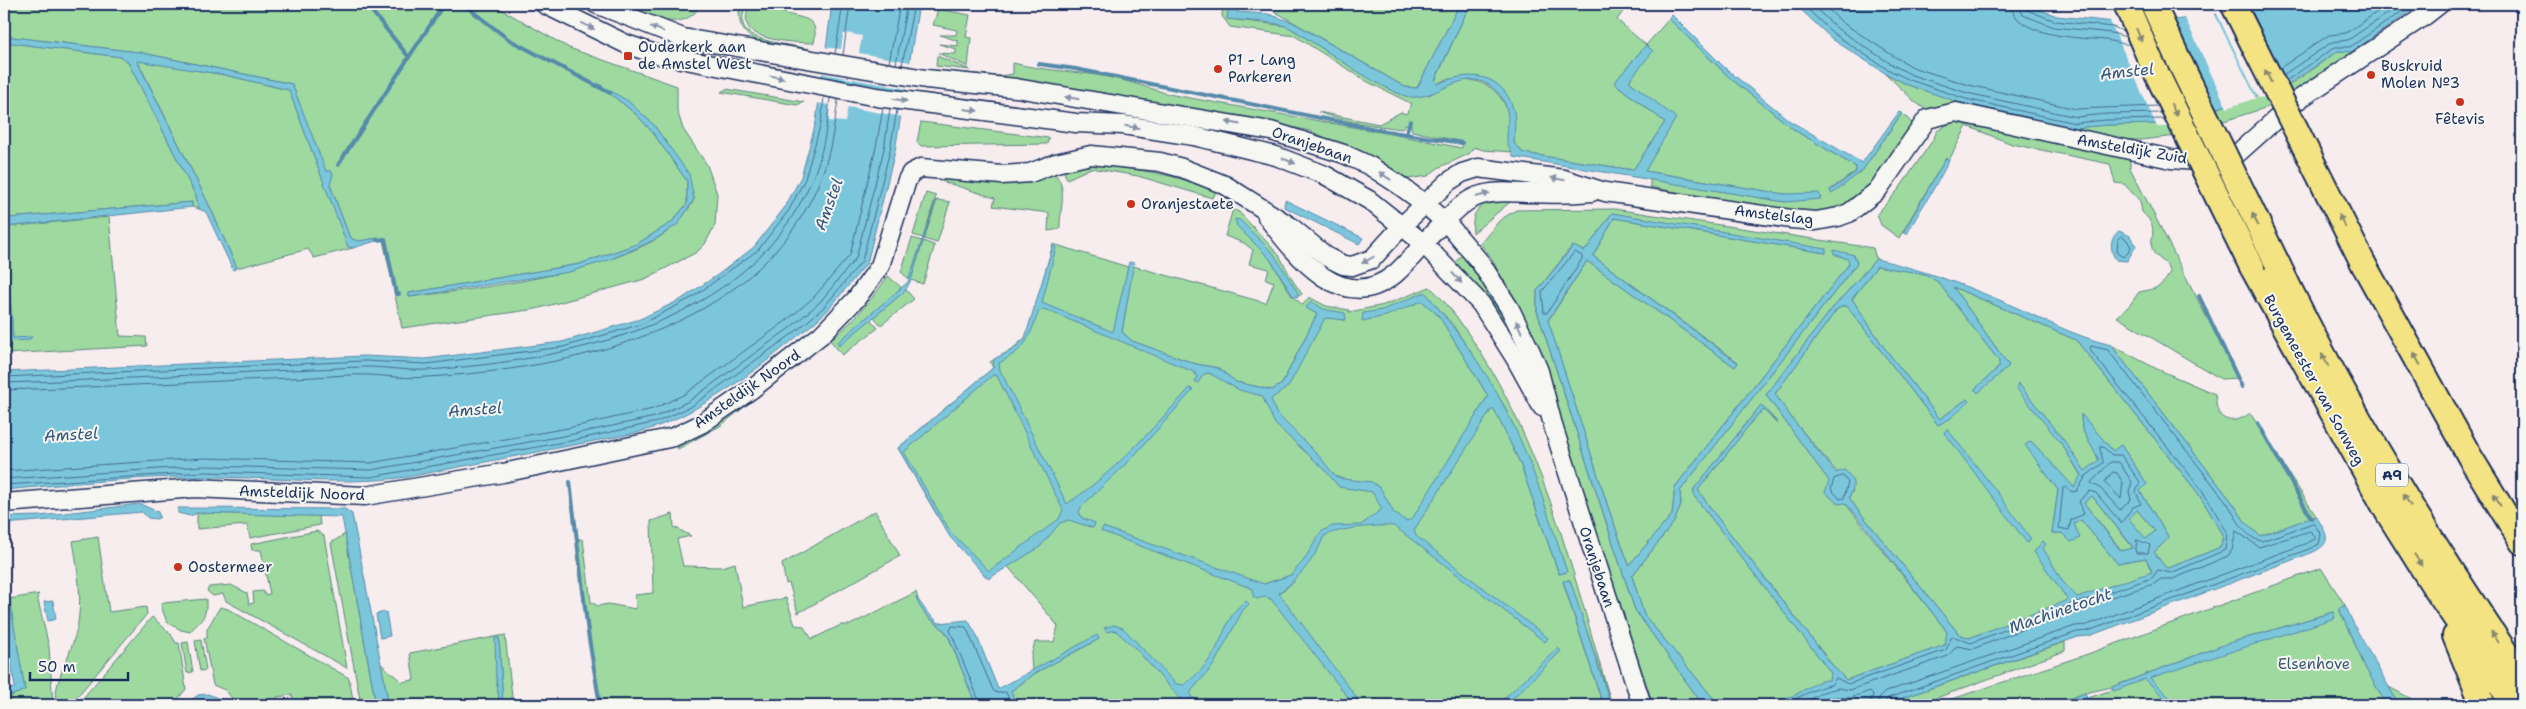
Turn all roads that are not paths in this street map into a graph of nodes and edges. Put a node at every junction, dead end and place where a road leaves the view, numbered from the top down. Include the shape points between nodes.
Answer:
1 (544, 4) edge
2 (596, 4) edge
3 (2126, 4) edge
4 (2153, 4) edge
5 (2233, 4) edge
6 (2440, 4) edge
7 (1927, 119) joint
8 (1605, 192) junction
9 (1425, 204) junction
10 (1258, 206) junction
11 (1444, 222) junction
12 (1402, 226) junction
13 (1423, 243) junction
14 (1554, 429) junction
15 (4, 503) edge
16 (2522, 542) edge
17 (2437, 591) junction
18 (2522, 677) edge
19 (1642, 705) edge
20 (2483, 705) edge
21 (2514, 705) edge

1 -> 12 street, Oranjebaan via 626,44 656,54 922,104 1076,123 1123,125 1243,146 1325,176 1369,200
9 -> 2 street, Oranjebaan via 1370,166 1271,130 1016,88 926,79 683,38
3 -> 17 highway, Burgemeester van Sonweg / A9, bridge via 2252,267 2342,433
18 -> 4 highway, Burgemeester van Sonweg / A9, bridge via 2458,582 2330,369
16 -> 5 highway, bridge via 2470,457 2364,264
6 - 7 street, Amsteldijk Zuid via 2295,102 2238,153 2225,159 2208,162 2171,159 1956,112
7 - 8 street, Amstelslag via 1868,200 1849,213 1826,220
8 -> 9 street, Amstelslag via 1564,179 1478,168 1448,182
11 -> 8 street, Amstelslag via 1464,204 1488,193
9 - 11 street, Oranjebaan
9 - 12 street, Amstelslag
12 -> 10 street, Amsteldijk Noord via 1372,259 1359,265 1343,265
10 - 13 street, Amsteldijk Noord via 1314,272 1337,285 1363,287 1381,282 1395,274
10 - 15 street, Amsteldijk Noord via 1211,178 1137,158 1091,155 1020,174 972,174 921,168 911,173 907,180 880,266 856,299 820,335 758,384 701,424 674,437 503,473 365,496 195,488
11 - 13 street, Amstelslag
14 -> 11 street, Oranjebaan via 1539,372 1510,309 1480,262
12 - 13 street, Oranjebaan
13 -> 14 street, Oranjebaan via 1481,304 1516,358
14 - 19 street, Oranjebaan
17 - 20 highway, A9
17 - 21 highway, Burgemeester van Sonweg / A9

